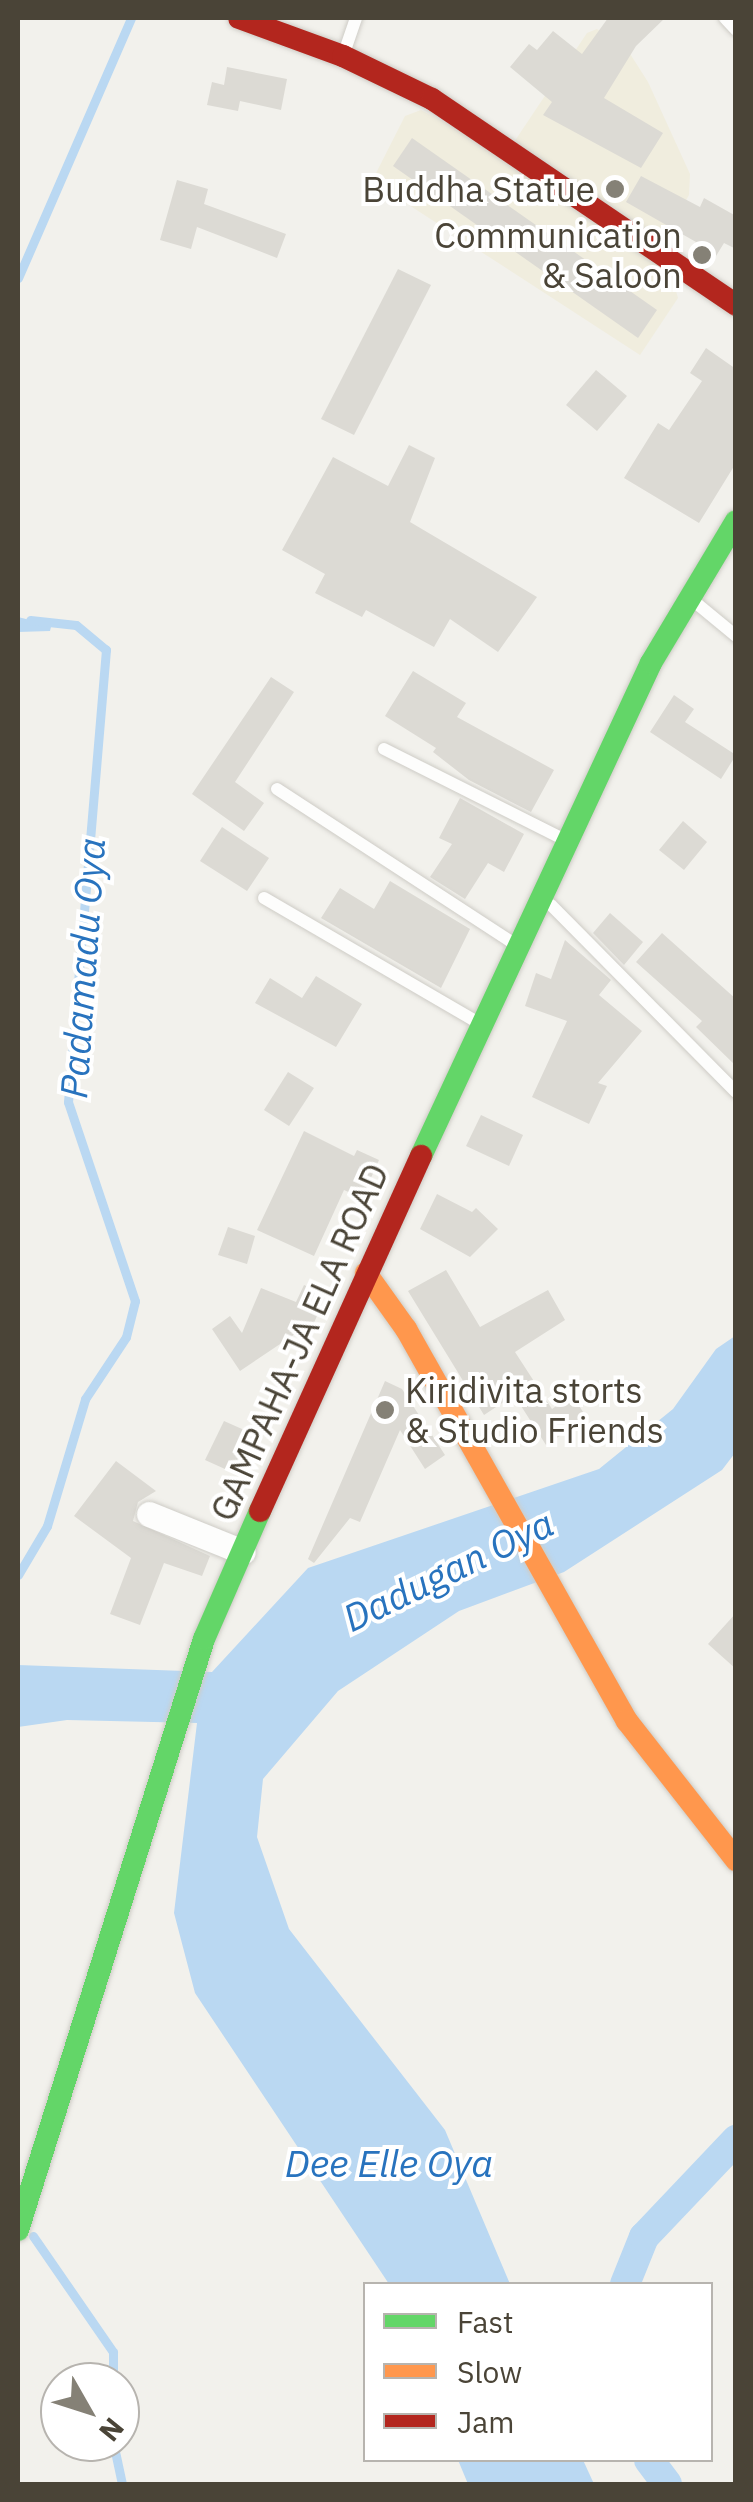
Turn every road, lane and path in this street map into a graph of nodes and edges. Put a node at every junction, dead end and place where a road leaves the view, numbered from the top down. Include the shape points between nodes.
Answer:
1 (239, 18) edge
2 (356, 18) edge
3 (726, 18) edge
4 (736, 30) edge
5 (343, 56) junction
6 (736, 304) edge
7 (736, 521) edge
8 (686, 595) junction
9 (736, 636) edge
10 (384, 749) dead end
11 (278, 789) dead end
12 (567, 841) junction
13 (541, 896) junction
14 (264, 898) dead end
15 (518, 946) junction
16 (482, 1025) junction
17 (736, 1092) edge
18 (366, 1274) junction
19 (149, 1514) dead end
20 (243, 1552) junction
21 (736, 1860) edge
22 (20, 2222) edge

1 - 5 main road
2 - 5 lane
3 - 4 lane
5 - 6 main road via 432,99 543,168
7 - 8 main road, GAMPAHA-JA ELA ROAD
8 - 9 lane
8 - 12 main road, GAMPAHA-JA ELA ROAD
10 - 12 lane
11 - 15 lane
12 - 13 main road, GAMPAHA-JA ELA ROAD
13 - 15 main road, GAMPAHA-JA ELA ROAD
13 - 17 lane
14 - 16 lane
15 - 16 main road, GAMPAHA-JA ELA ROAD
16 - 18 main road, GAMPAHA-JA ELA ROAD
18 - 20 main road, GAMPAHA-JA ELA ROAD
18 - 21 main road via 406,1329 627,1721
19 - 20 street
20 - 22 main road, GAMPAHA-JA ELA ROAD via 197,1658

